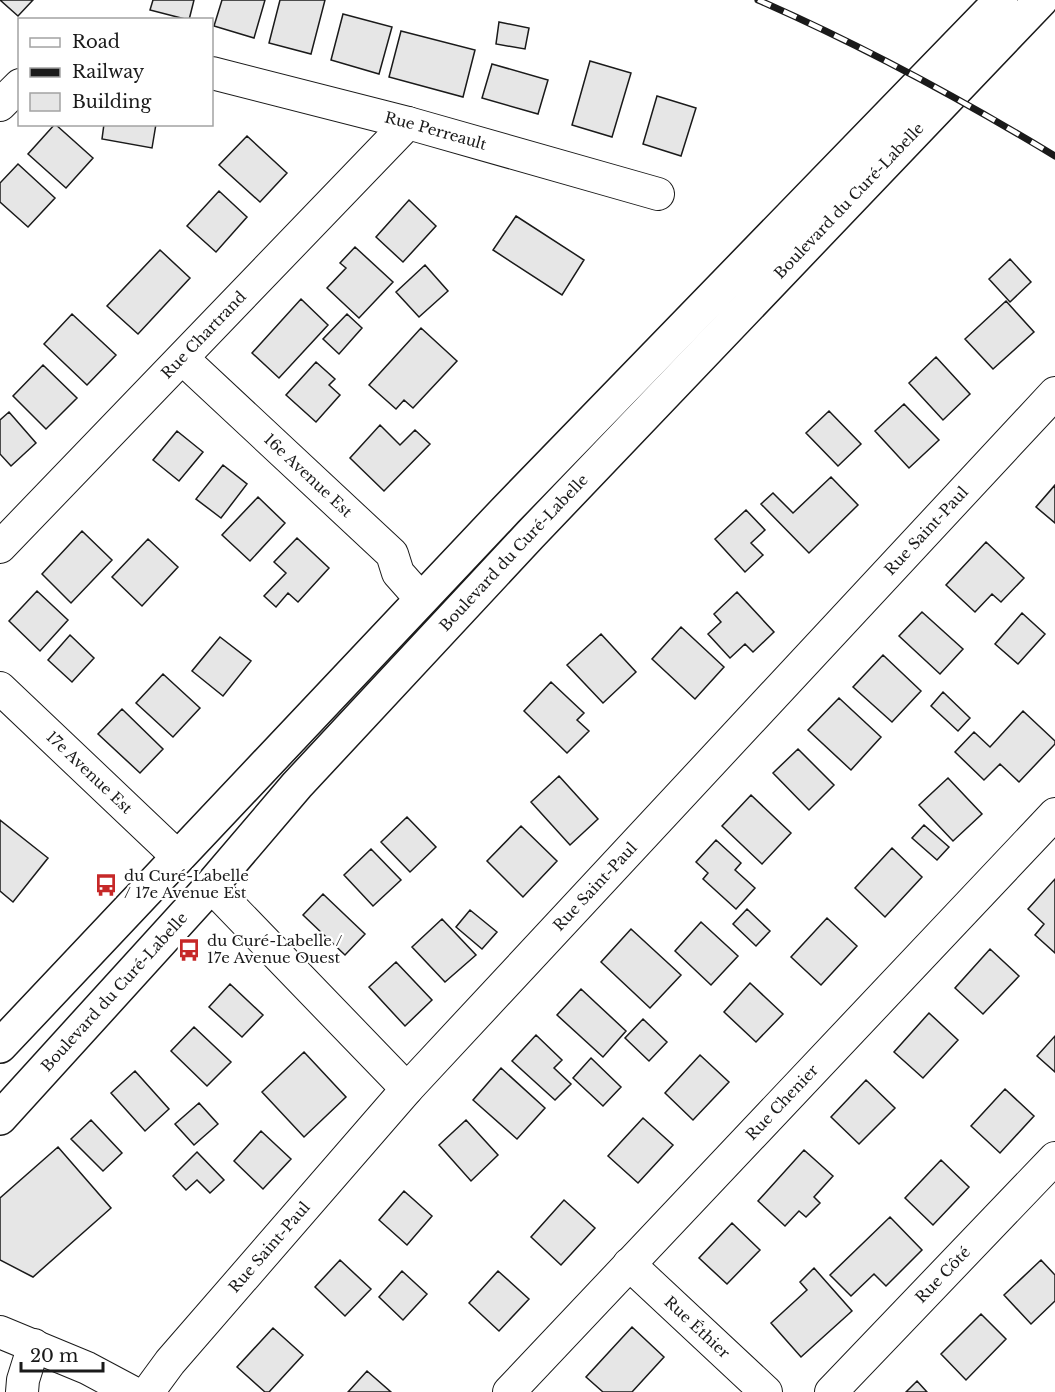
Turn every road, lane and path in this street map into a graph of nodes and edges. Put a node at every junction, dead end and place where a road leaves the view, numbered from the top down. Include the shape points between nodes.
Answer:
1 (1000, 0) edge
2 (1041, 0) edge
3 (213, 73) edge
4 (18, 87) edge
5 (0, 105) edge
6 (408, 123) junction
7 (658, 194) dead end
8 (183, 359) junction
9 (1055, 393) edge
10 (0, 547) edge
11 (421, 599) junction
12 (0, 688) edge
13 (1055, 814) edge
14 (178, 856) junction
15 (211, 886) junction
16 (0, 1046) edge
17 (407, 1089) junction
18 (0, 1118) edge
19 (1055, 1158) edge
20 (629, 1264) junction
21 (0, 1332) edge
22 (34, 1345) junction
23 (22, 1392) edge
24 (132, 1392) edge
25 (148, 1392) edge
26 (509, 1392) edge
27 (766, 1392) edge
28 (831, 1392) edge

1 - 11 main road, Boulevard du Curé-Labelle
2 - 15 main road, Boulevard du Curé-Labelle via 461,609 297,785
3 - 6 street, Rue Perreault
4 - 5 street
6 - 7 street, Rue Perreault
6 - 8 street, Rue Chartrand
8 - 10 street, Rue Chartrand
8 - 11 street, 16e Avenue Est via 392,554 398,573
9 - 17 street, Rue Saint-Paul
11 - 14 main road, Boulevard du Curé-Labelle
12 - 14 street, 17e Avenue Est
13 - 20 street, Rue Chenier
14 - 16 main road, Boulevard du Curé-Labelle
15 - 17 street
15 - 18 main road, Boulevard du Curé-Labelle
17 - 25 street, Rue Saint-Paul
19 - 28 street, Rue Côté
20 - 26 street, Rue Chenier
20 - 27 street, Rue Éthier
21 - 22 street
22 - 23 street
22 - 24 street

